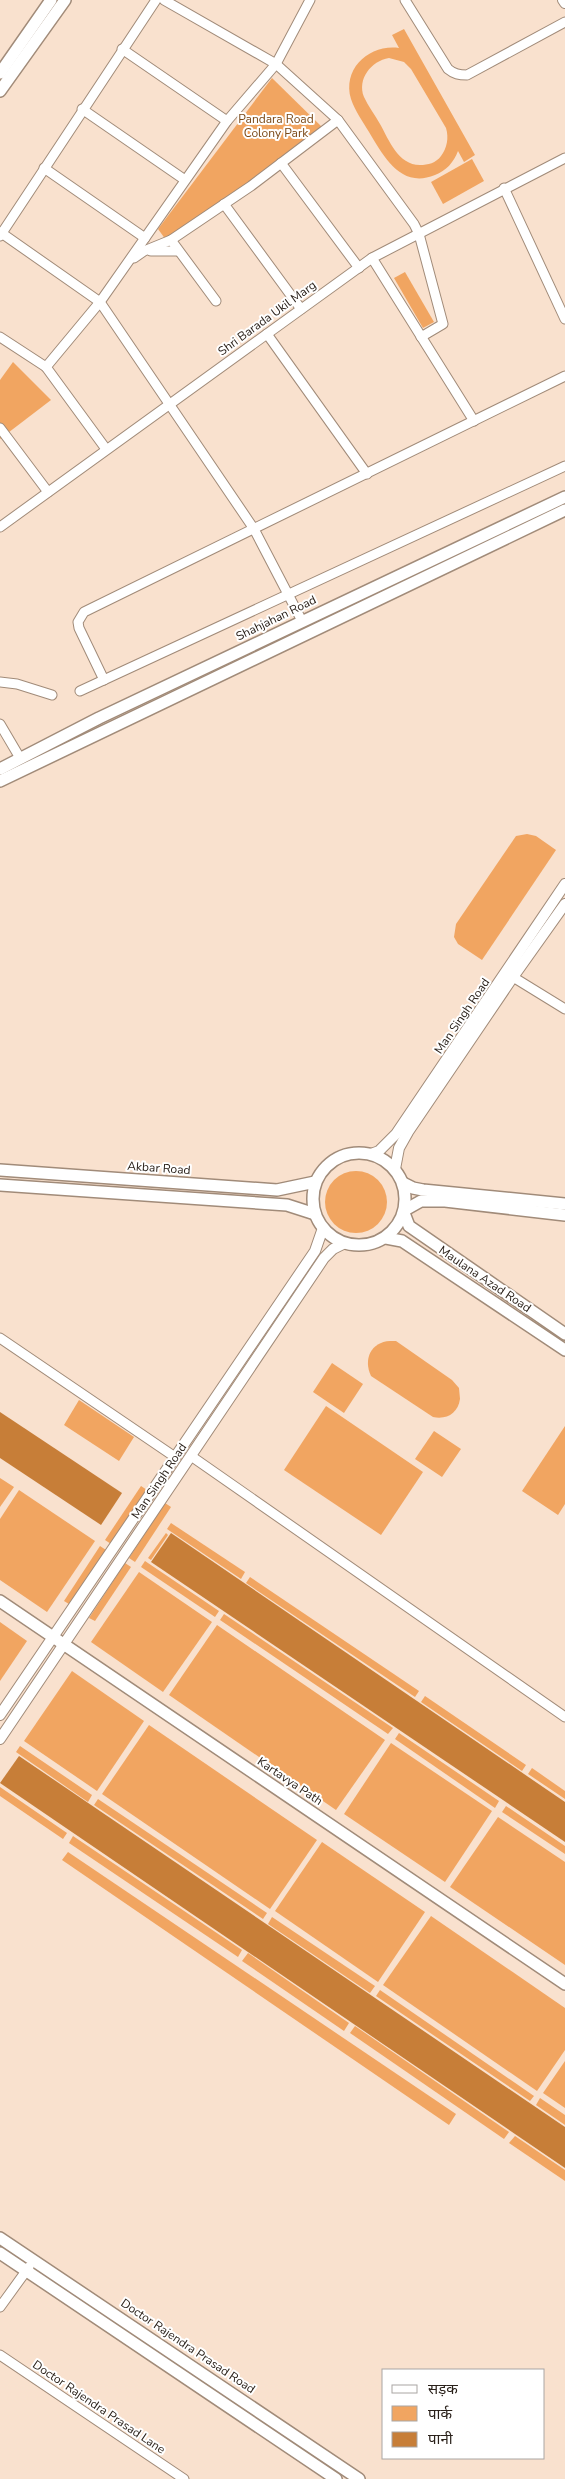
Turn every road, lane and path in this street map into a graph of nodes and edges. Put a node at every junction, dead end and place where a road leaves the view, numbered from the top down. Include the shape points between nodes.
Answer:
1 (51, 0) edge
2 (64, 0) edge
3 (156, 0) edge
4 (164, 0) edge
5 (405, 0) edge
6 (305, 2) edge
7 (565, 22) edge
8 (122, 49) junction
9 (276, 64) junction
10 (0, 74) edge
11 (0, 90) edge
12 (82, 109) junction
13 (338, 120) junction
14 (227, 121) junction
15 (565, 158) edge
16 (281, 163) junction
17 (44, 168) junction
18 (186, 180) junction
19 (504, 188) junction
20 (224, 204) junction
21 (0, 234) edge
22 (419, 234) junction
23 (145, 238) junction
24 (171, 240) junction
25 (144, 251) junction
26 (178, 251) junction
27 (372, 258) junction
28 (128, 262) junction
29 (358, 268) junction
30 (100, 302) junction
31 (216, 302) dead end
32 (301, 309) junction
33 (565, 319) edge
34 (267, 334) junction
35 (0, 336) edge
36 (421, 337) junction
37 (46, 367) junction
38 (565, 376) edge
39 (170, 404) junction
40 (474, 421) junction
41 (0, 428) edge
42 (106, 450) junction
43 (565, 466) edge
44 (367, 474) junction
45 (48, 492) junction
46 (565, 497) edge
47 (565, 510) edge
48 (0, 527) edge
49 (254, 529) junction
50 (289, 594) junction
51 (302, 621) junction
52 (104, 680) junction
53 (0, 682) edge
54 (80, 691) dead end
55 (52, 695) dead end
56 (0, 724) edge
57 (20, 758) junction
58 (0, 769) edge
59 (0, 781) edge
60 (565, 884) edge
61 (565, 904) edge
62 (513, 977) junction
63 (565, 1009) edge
64 (373, 1155) junction
65 (395, 1169) junction
66 (0, 1170) edge
67 (316, 1182) junction
68 (402, 1182) junction
69 (0, 1186) edge
70 (565, 1204) edge
71 (404, 1211) junction
72 (315, 1214) junction
73 (565, 1215) edge
74 (323, 1228) junction
75 (386, 1238) junction
76 (344, 1244) junction
77 (565, 1334) edge
78 (0, 1338) edge
79 (565, 1350) edge
80 (192, 1456) junction
81 (175, 1457) junction
82 (0, 1601) edge
83 (53, 1637) junction
84 (63, 1644) junction
85 (0, 1715) edge
86 (565, 1717) edge
87 (0, 1739) edge
88 (565, 1984) edge
89 (0, 2238) edge
90 (0, 2253) edge
91 (33, 2259) junction
92 (27, 2270) junction
93 (0, 2307) edge
94 (0, 2355) edge
95 (184, 2479) edge
96 (336, 2479) edge
97 (359, 2479) edge

1 - 10 main road
2 - 11 main road
3 - 8 street
4 - 9 street
5 - 7 street via 448,69 461,75 467,75
6 - 9 street
8 - 12 street
8 - 14 street
9 - 13 street
9 - 14 street
12 - 17 street
12 - 18 street
13 - 16 street
13 - 22 street
14 - 18 street
15 - 19 street, Shri Barada Ukil Marg
16 - 20 street
16 - 29 street
17 - 21 street
17 - 23 street
18 - 23 street
19 - 22 street, Shri Barada Ukil Marg
19 - 33 street
20 - 24 street
20 - 32 street
21 - 30 street
22 - 27 street, Shri Barada Ukil Marg
22 - 36 street via 443,324
23 - 28 street
24 - 25 street
24 - 26 street
25 - 26 street
25 - 28 street
26 - 31 street
27 - 29 street, Shri Barada Ukil Marg
27 - 36 street
28 - 30 street
29 - 32 street, Shri Barada Ukil Marg
30 - 37 street
30 - 39 street
32 - 34 street, Shri Barada Ukil Marg
34 - 39 street, Shri Barada Ukil Marg
34 - 44 street
35 - 37 street
36 - 40 street
37 - 42 street
38 - 40 street
39 - 42 street, Shri Barada Ukil Marg
39 - 49 street
40 - 44 street
41 - 45 street
42 - 45 street, Shri Barada Ukil Marg
43 - 50 street
44 - 49 street
45 - 48 street, Shri Barada Ukil Marg
46 - 51 main road, Shahjahan Road
47 - 59 main road
49 - 50 street
49 - 52 street via 84,612 78,622 79,628
50 - 51 street
50 - 52 street
51 - 57 main road, Shahjahan Road
52 - 54 street
53 - 55 street
56 - 57 street
57 - 58 main road, Shahjahan Road
60 - 64 street, Man Singh Road via 396,1134
61 - 62 street, Man Singh Road
62 - 63 street
62 - 65 street, Man Singh Road via 408,1132 399,1148
64 - 65 main road
64 - 67 main road via 357,1152 344,1155 322,1170
65 - 68 main road
66 - 67 main road, Akbar Road via 277,1190
67 - 72 main road via 312,1203
68 - 70 main road via 423,1190
68 - 71 main road via 406,1196
69 - 72 main road via 287,1206
71 - 73 main road via 421,1201 445,1201
71 - 75 main road via 397,1227
71 - 77 main road, Maulana Azad Road via 409,1226
72 - 74 main road
74 - 76 main road
74 - 81 street, Man Singh Road via 315,1251
75 - 76 main road via 373,1244
75 - 79 main road, Maulana Azad Road via 402,1240
76 - 80 street, Man Singh Road via 324,1258
78 - 81 street
80 - 84 street, Man Singh Road
80 - 86 street
81 - 83 street, Man Singh Road
82 - 83 main road, Kartavya Path
83 - 84 main road, Kartavya Path
83 - 85 street, Man Singh Road
84 - 87 street, Man Singh Road
84 - 88 main road, Kartavya Path
89 - 91 main road, Doctor Rajendra Prasad Road
90 - 92 main road
91 - 92 street
91 - 97 main road, Doctor Rajendra Prasad Road
92 - 93 street
92 - 96 main road
94 - 95 street, Doctor Rajendra Prasad Lane

